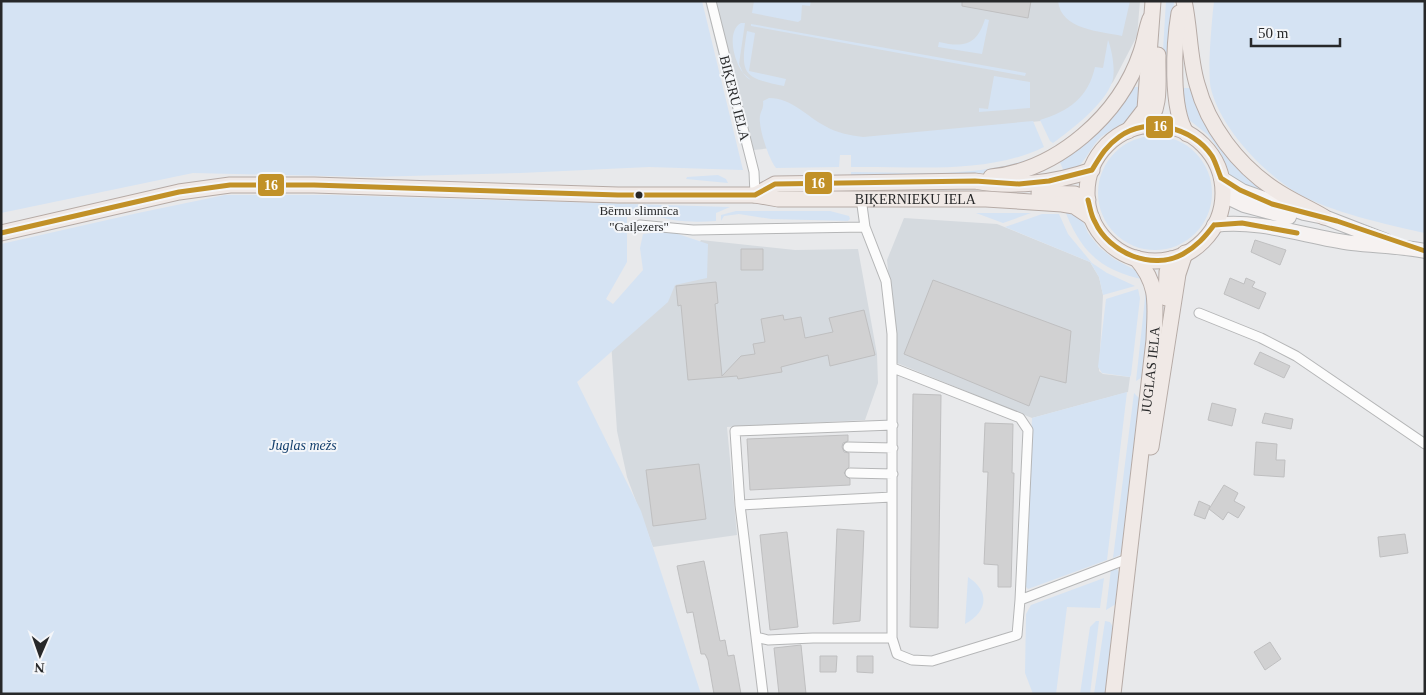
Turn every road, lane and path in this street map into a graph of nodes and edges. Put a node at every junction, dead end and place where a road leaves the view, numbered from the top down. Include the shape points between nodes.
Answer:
1 (711, 1) edge
2 (1153, 1) edge
3 (1161, 1) edge
4 (1183, 1) edge
5 (1150, 18) junction
6 (1146, 126) junction
7 (1128, 131) junction
8 (1188, 134) junction
9 (1092, 170) junction
10 (1221, 178) junction
11 (974, 181) junction
12 (860, 182) junction
13 (755, 195) junction
14 (1223, 195) junction
15 (861, 198) junction
16 (986, 199) junction
17 (1088, 200) junction
18 (1324, 217) junction
19 (1092, 218) junction
20 (640, 225) dead end
21 (1214, 225) junction
22 (865, 227) junction
23 (1353, 228) junction
24 (1, 233) edge
25 (1401, 246) junction
26 (1425, 251) edge
27 (1178, 256) junction
28 (1136, 258) junction
29 (1198, 313) dead end
30 (893, 368) junction
31 (893, 425) junction
32 (1425, 444) edge
33 (848, 447) dead end
34 (893, 448) junction
35 (850, 473) dead end
36 (893, 474) junction
37 (1138, 486) junction
38 (892, 497) junction
39 (740, 505) junction
40 (1130, 558) junction
41 (1020, 600) junction
42 (756, 637) junction
43 (892, 638) junction
44 (763, 694) edge
45 (1112, 694) edge

1 - 13 street, BIĶERU IELA via 754,172
2 - 5 main road
3 - 6 main road via 1156,110
4 - 8 main road via 1177,30 1177,102 1181,122
4 - 18 main road via 1197,85 1219,133 1257,177 1292,201
5 - 7 main road via 1145,109
5 - 11 main road via 1141,52 1127,81 1114,104 1086,134 1038,164
6 - 7 main road
6 - 8 main road via 1170,127
7 - 9 main road via 1104,149
8 - 10 main road via 1207,150
9 - 11 main road, BIĶERNIEKU IELA via 1049,181 991,184
9 - 17 main road
10 - 14 main road
10 - 18 main road via 1250,194 1304,214
11 - 12 main road, BIĶERNIEKU IELA
12 - 13 main road, BIĶERNIEKU IELA via 775,184
12 - 15 main road
13 - 15 main road, BIĶERNIEKU IELA via 778,199
13 - 24 main road, BIĶERNIEKU IELA via 618,195 230,184 178,192
14 - 21 main road
14 - 23 main road via 1244,205 1293,218
15 - 16 main road, BIĶERNIEKU IELA
15 - 22 street
16 - 17 main road, BIĶERNIEKU IELA via 1018,193 1062,193
16 - 19 main road, BIĶERNIEKU IELA via 1074,206
17 - 19 main road
18 - 23 main road
19 - 28 main road via 1109,243
20 - 22 street via 693,230
21 - 25 main road via 1242,223 1351,243
21 - 27 main road via 1200,244
22 - 30 street via 886,281
23 - 25 main road
25 - 26 main road
27 - 28 main road via 1153,261
27 - 37 main road, JUGLAS IELA via 1154,436
28 - 37 main road, JUGLAS IELA via 1153,284 1155,300 1154,340
29 - 32 street via 1296,356
30 - 31 street
30 - 41 street via 1024,422 1028,430
31 - 34 street
31 - 39 street via 735,431
33 - 34 street
34 - 36 street
35 - 36 street
36 - 38 street
37 - 40 main road, JUGLAS IELA
38 - 39 street
38 - 43 street
39 - 42 street
40 - 41 street
40 - 45 main road, JUGLAS IELA
41 - 43 street via 1017,635 964,652 932,661 912,660 897,654
42 - 43 street via 768,640
42 - 44 street

